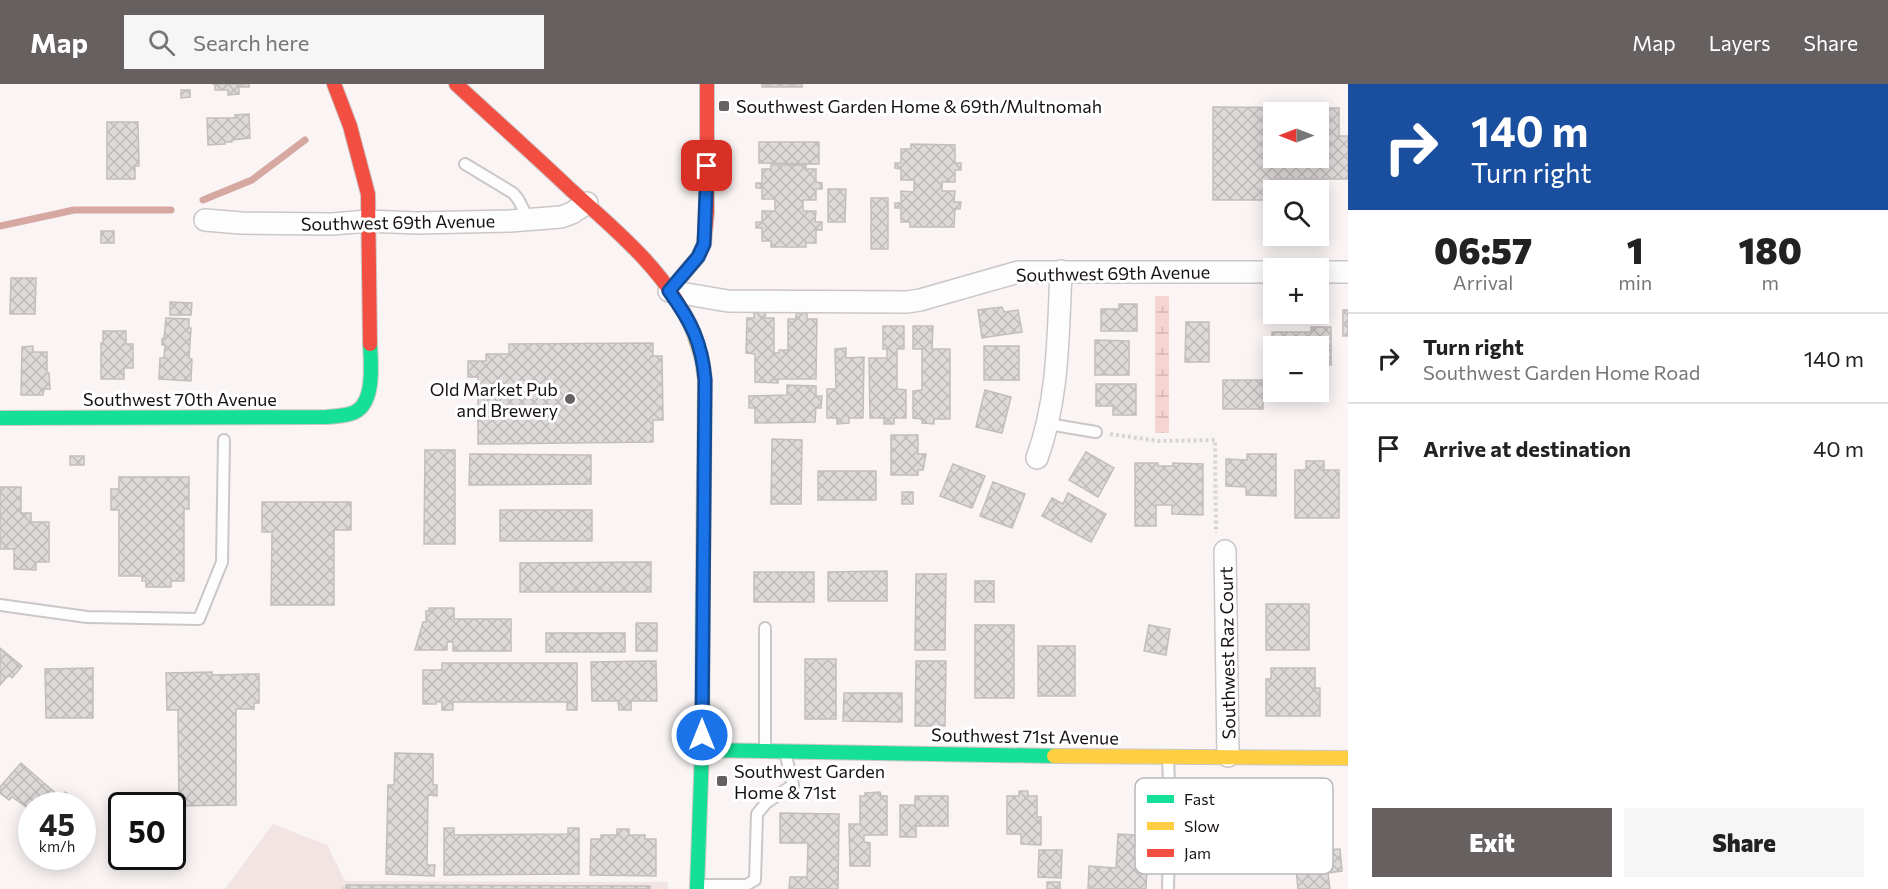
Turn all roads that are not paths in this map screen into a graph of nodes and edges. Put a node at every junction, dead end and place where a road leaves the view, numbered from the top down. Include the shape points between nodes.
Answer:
1 (334, 84) edge
2 (456, 84) edge
3 (707, 84) edge
4 (465, 164) dead end
5 (587, 203) junction
6 (206, 220) dead end
7 (529, 220) junction
8 (368, 221) junction
9 (1061, 271) junction
10 (1263, 272) edge
11 (1329, 272) edge
12 (1348, 272) edge
13 (669, 291) junction
14 (0, 418) edge
15 (1048, 424) junction
16 (1096, 432) road end
17 (224, 440) dead end
18 (1037, 458) dead end
19 (1225, 551) road end
20 (0, 605) edge
21 (765, 628) dead end
22 (702, 750) junction
23 (765, 750) junction
24 (784, 750) junction
25 (1168, 755) junction
26 (1228, 756) junction
27 (1348, 758) edge
28 (1169, 778) edge
29 (1168, 874) edge
30 (697, 887) edge
31 (1167, 889) edge

1 - 8 street via 360,161 368,194
2 - 5 street
3 - 13 street via 704,244
4 - 7 lane via 513,193
5 - 7 street, Southwest 69th Avenue via 561,217
5 - 13 street via 627,241
6 - 8 street, Southwest 69th Avenue via 332,224
7 - 8 street, Southwest 69th Avenue
8 - 14 street, Southwest 70th Avenue via 371,378 367,398 359,411 327,417
9 - 10 street, Southwest 69th Avenue
9 - 13 street, Southwest 69th Avenue via 1011,273 907,302 728,301
9 - 15 street via 1057,364
11 - 12 street
13 - 22 street via 694,329 704,362
15 - 16 lane
15 - 18 street
17 - 20 lane via 222,562 199,619 87,617
19 - 26 street, Southwest Raz Court
21 - 23 lane
22 - 23 street, Southwest 71st Avenue
22 - 30 street
23 - 24 street, Southwest 71st Avenue
24 - 25 street, Southwest 71st Avenue
24 - 30 lane via 793,785 757,813 755,880 746,885
25 - 26 street, Southwest 71st Avenue
25 - 28 lane
26 - 27 street, Southwest 71st Avenue
29 - 31 lane

